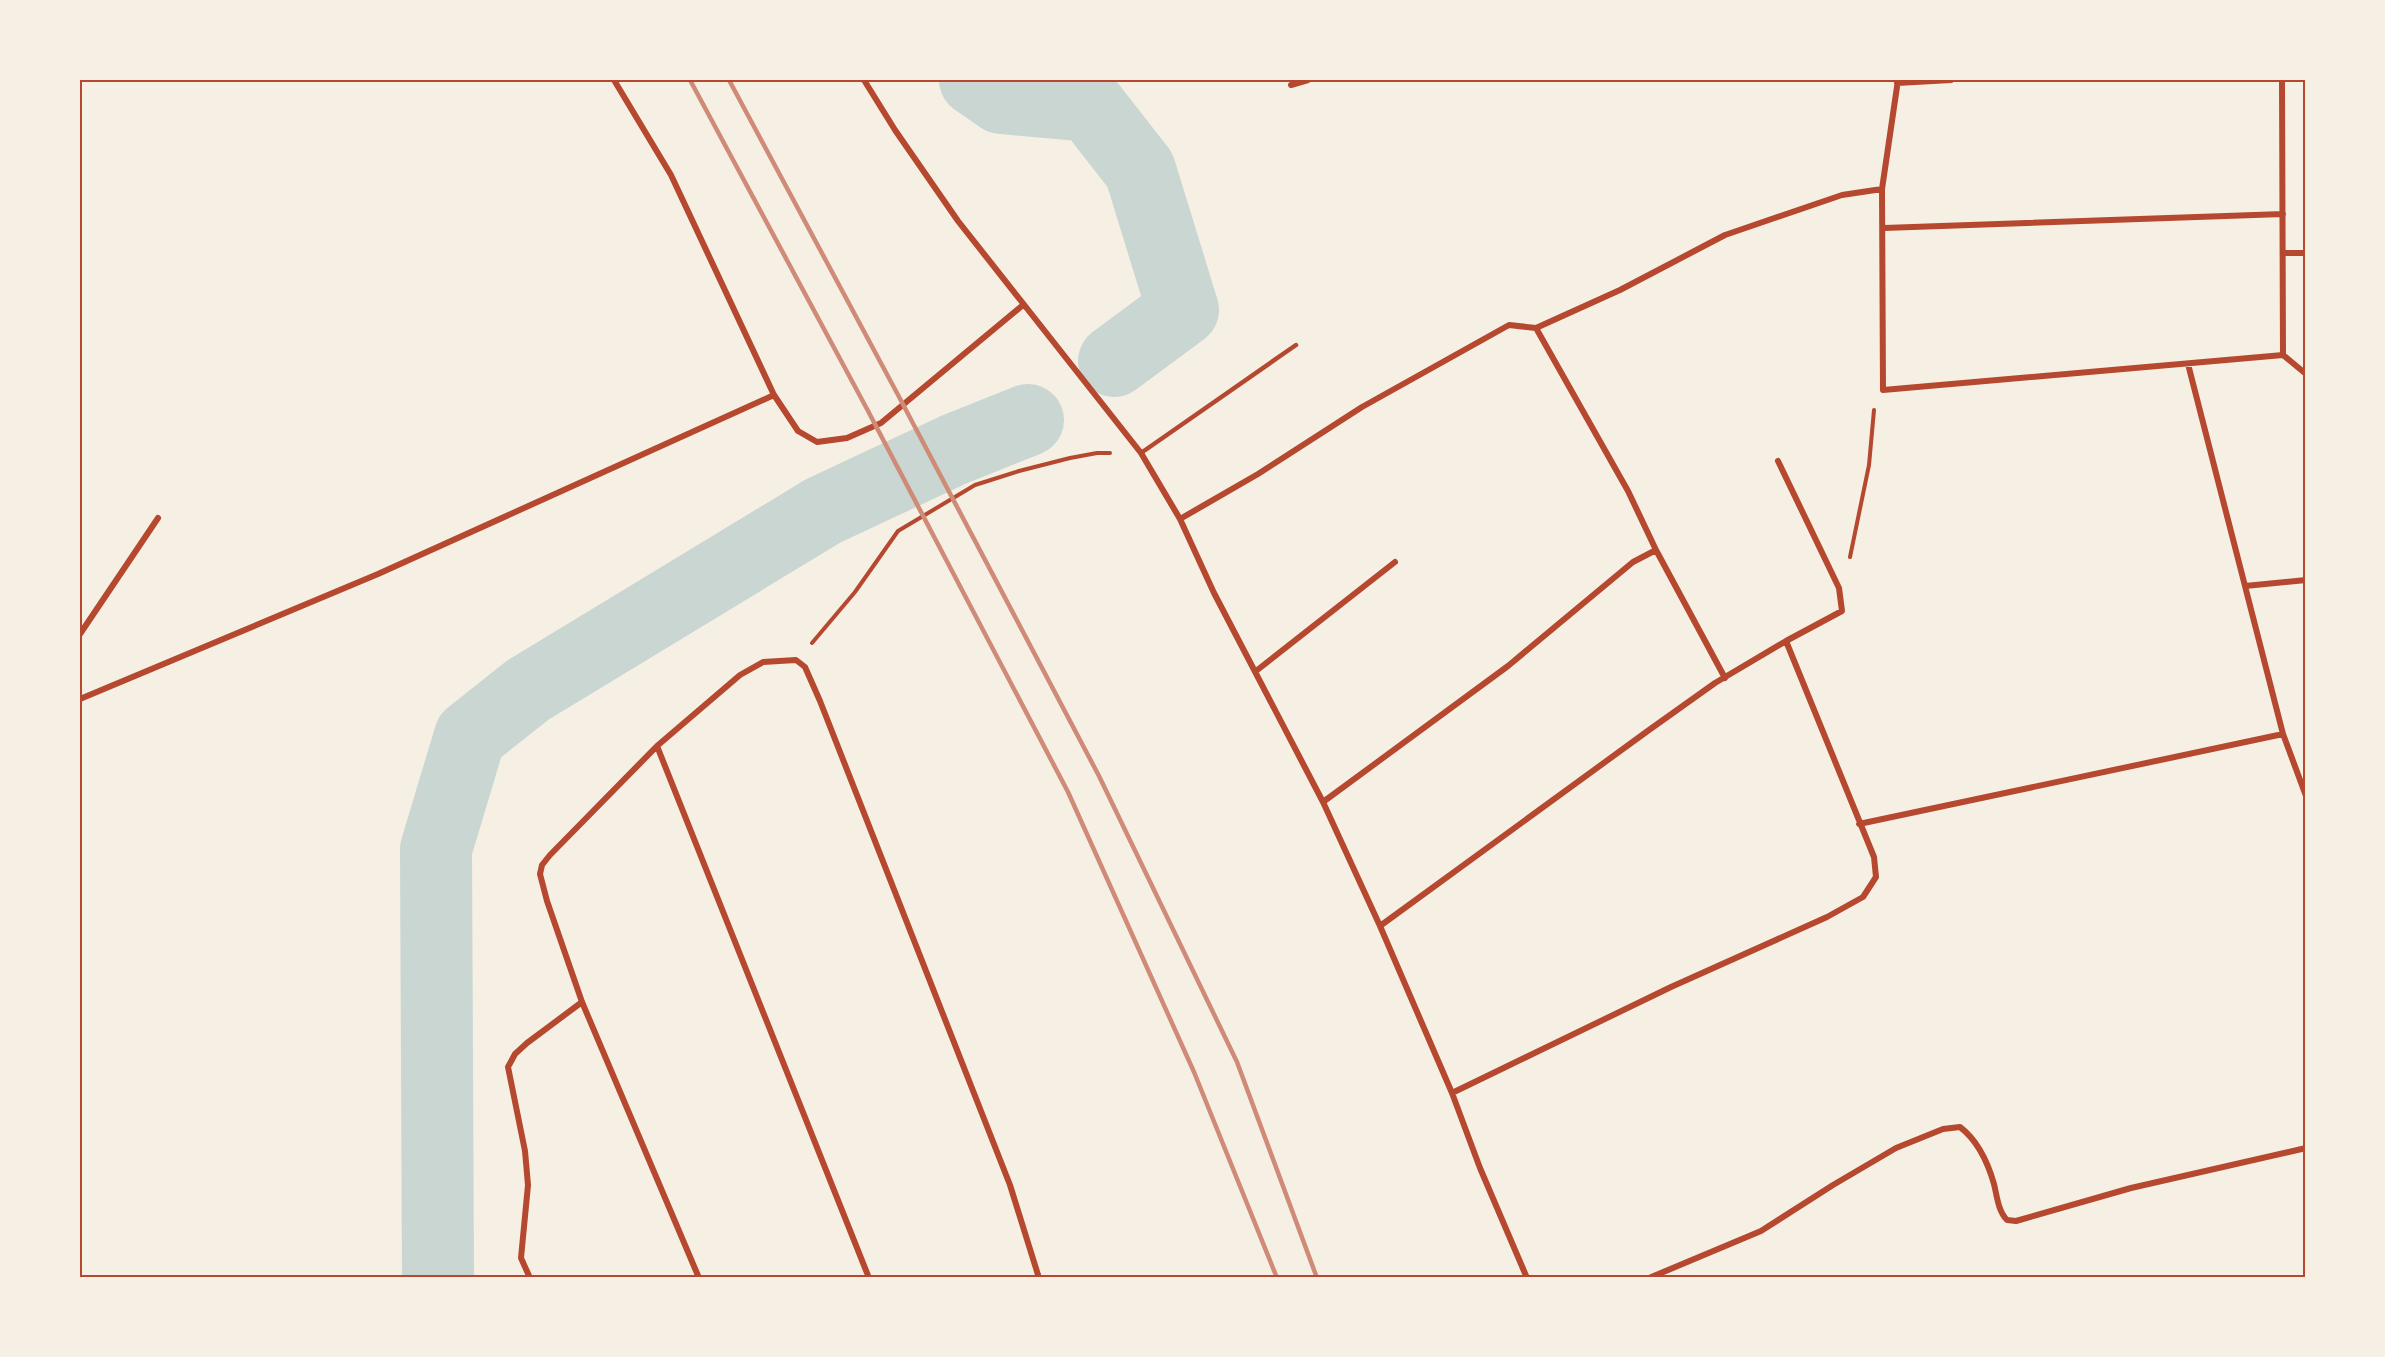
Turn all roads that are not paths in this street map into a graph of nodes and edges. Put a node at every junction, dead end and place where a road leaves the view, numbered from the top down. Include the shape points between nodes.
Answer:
1 (614, 80) edge
2 (864, 80) edge
3 (1308, 80) edge
4 (1951, 80) edge
5 (2282, 80) edge
6 (1898, 81) edge
7 (1291, 85) dead end
8 (1882, 189) junction
9 (2283, 214) junction
10 (1884, 228) junction
11 (2283, 253) junction
12 (2306, 253) edge
13 (1023, 304) junction
14 (1536, 328) junction
15 (1296, 345) dead end
16 (2283, 355) junction
17 (2188, 364) junction
18 (2306, 374) edge
19 (774, 395) junction
20 (1141, 453) junction
21 (1778, 461) dead end
22 (158, 518) dead end
23 (1180, 519) junction
24 (1656, 550) junction
25 (1395, 562) dead end
26 (2306, 580) edge
27 (2245, 586) junction
28 (80, 634) edge
29 (1786, 641) junction
30 (1256, 671) junction
31 (1725, 678) junction
32 (80, 699) edge
33 (2283, 734) junction
34 (657, 746) junction
35 (2306, 796) edge
36 (1323, 802) junction
37 (1859, 824) junction
38 (1380, 926) junction
39 (582, 1002) junction
40 (1452, 1093) junction
41 (2306, 1148) edge
42 (530, 1278) edge
43 (699, 1278) edge
44 (869, 1278) edge
45 (1039, 1278) edge
46 (1527, 1278) edge
47 (1649, 1278) edge

1 - 19 street via 671,175
2 - 13 street via 958,221
3 - 7 street
4 - 6 street
5 - 9 street
6 - 8 street
8 - 10 street
8 - 14 street via 1842,195 1725,235
9 - 10 street
9 - 11 street
10 - 17 street via 1882,390
11 - 12 street
11 - 16 street
13 - 19 street via 881,423 847,438 817,442 798,431
13 - 20 street
14 - 23 street via 1509,325 1362,407
14 - 24 street via 1628,491
15 - 20 lane
16 - 17 street
16 - 18 street
17 - 27 street
19 - 32 street via 378,574
20 - 23 street
21 - 29 street via 1839,588 1842,611
22 - 28 street
23 - 30 street
24 - 31 street
24 - 36 street via 1633,562 1508,666
25 - 30 street
26 - 27 street
27 - 33 street
29 - 31 street
29 - 37 street
30 - 36 street
31 - 38 street
33 - 35 street
33 - 37 street
34 - 39 street via 542,865 540,874 547,901
34 - 44 street
34 - 45 street via 740,675 763,662 796,660 805,667 1005,1174
36 - 38 street
37 - 40 street via 1874,857 1876,877 1863,897
38 - 40 street
39 - 42 street via 527,1042 508,1067 525,1151 528,1185 521,1258
39 - 43 street
40 - 46 street
41 - 47 street via 2131,1188 2016,1221 2003,1216 1994,1182 1968,1134 1960,1127 1943,1129 1896,1148 1761,1231

